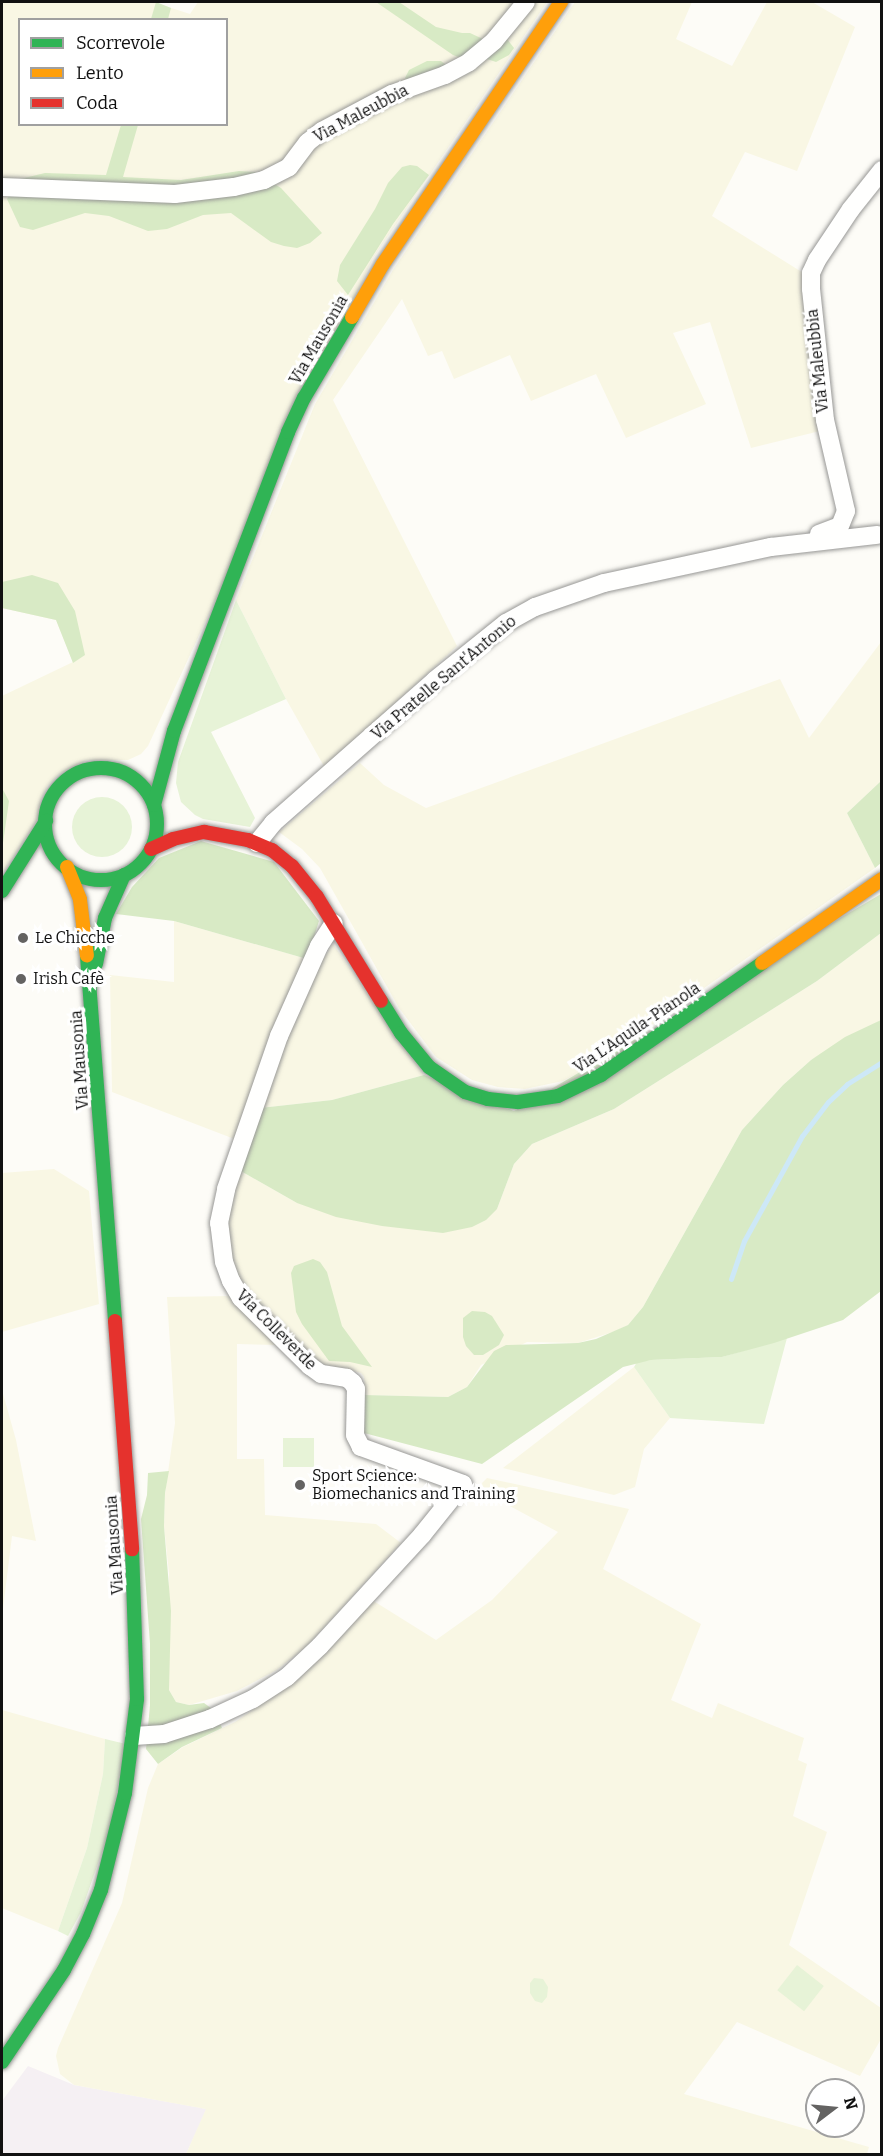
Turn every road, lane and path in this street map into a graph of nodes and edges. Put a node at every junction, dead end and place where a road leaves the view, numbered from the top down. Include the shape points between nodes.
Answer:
1 (526, 2) edge
2 (561, 2) edge
3 (882, 170) edge
4 (2, 187) edge
5 (877, 535) dead end
6 (801, 542) junction
7 (174, 731) junction
8 (118, 771) junction
9 (154, 806) junction
10 (46, 821) junction
11 (213, 833) junction
12 (257, 843) junction
13 (151, 849) junction
14 (66, 867) junction
15 (124, 875) junction
16 (882, 879) edge
17 (5, 886) edge
18 (334, 923) junction
19 (92, 994) junction
20 (134, 1736) junction
21 (2, 2062) edge

1 - 4 street, Via Maleubbia via 494,41 464,65 392,94 322,131 289,167 264,180 175,194
2 - 7 main road, Via Mausonia via 383,264 304,398
3 - 6 street, Via Maleubbia via 845,217 812,273 825,420 846,514 836,528
5 - 6 street, Via Pratelle Sant'Antonio
6 - 12 street, Via Pratelle Sant'Antonio via 604,583 520,614 435,680 273,823
7 - 8 main road, Via Mausonia via 145,760
7 - 9 main road, Via Mausonia
8 - 9 main road via 140,784
8 - 10 main road via 93,769 70,778 53,797
9 - 11 main road, Via L'Aquila-Pianola
9 - 13 main road via 157,830
10 - 14 main road via 51,846
10 - 17 main road
11 - 12 main road, Via L'Aquila-Pianola
11 - 13 main road, Via L'Aquila-Pianola via 181,836
12 - 18 main road, Via L'Aquila-Pianola via 292,866
13 - 15 main road via 138,866
14 - 15 main road via 97,879
14 - 17 main road via 39,868
14 - 19 main road, Via Mausonia via 80,900
15 - 19 main road, Via Mausonia via 102,929
16 - 18 main road, Via L'Aquila-Pianola via 600,1075 571,1091 533,1101 477,1096 436,1074 401,1033
18 - 20 street, Via Colleverde via 319,946 284,1025 226,1189 219,1223 224,1262 241,1298 310,1366 321,1374 354,1383 355,1435 361,1447 463,1484 426,1530 287,1677 210,1719 164,1734
19 - 20 main road, Via Mausonia via 135,1597 138,1682
20 - 21 main road, Via Mausonia via 114,1845 90,1920 57,1982

